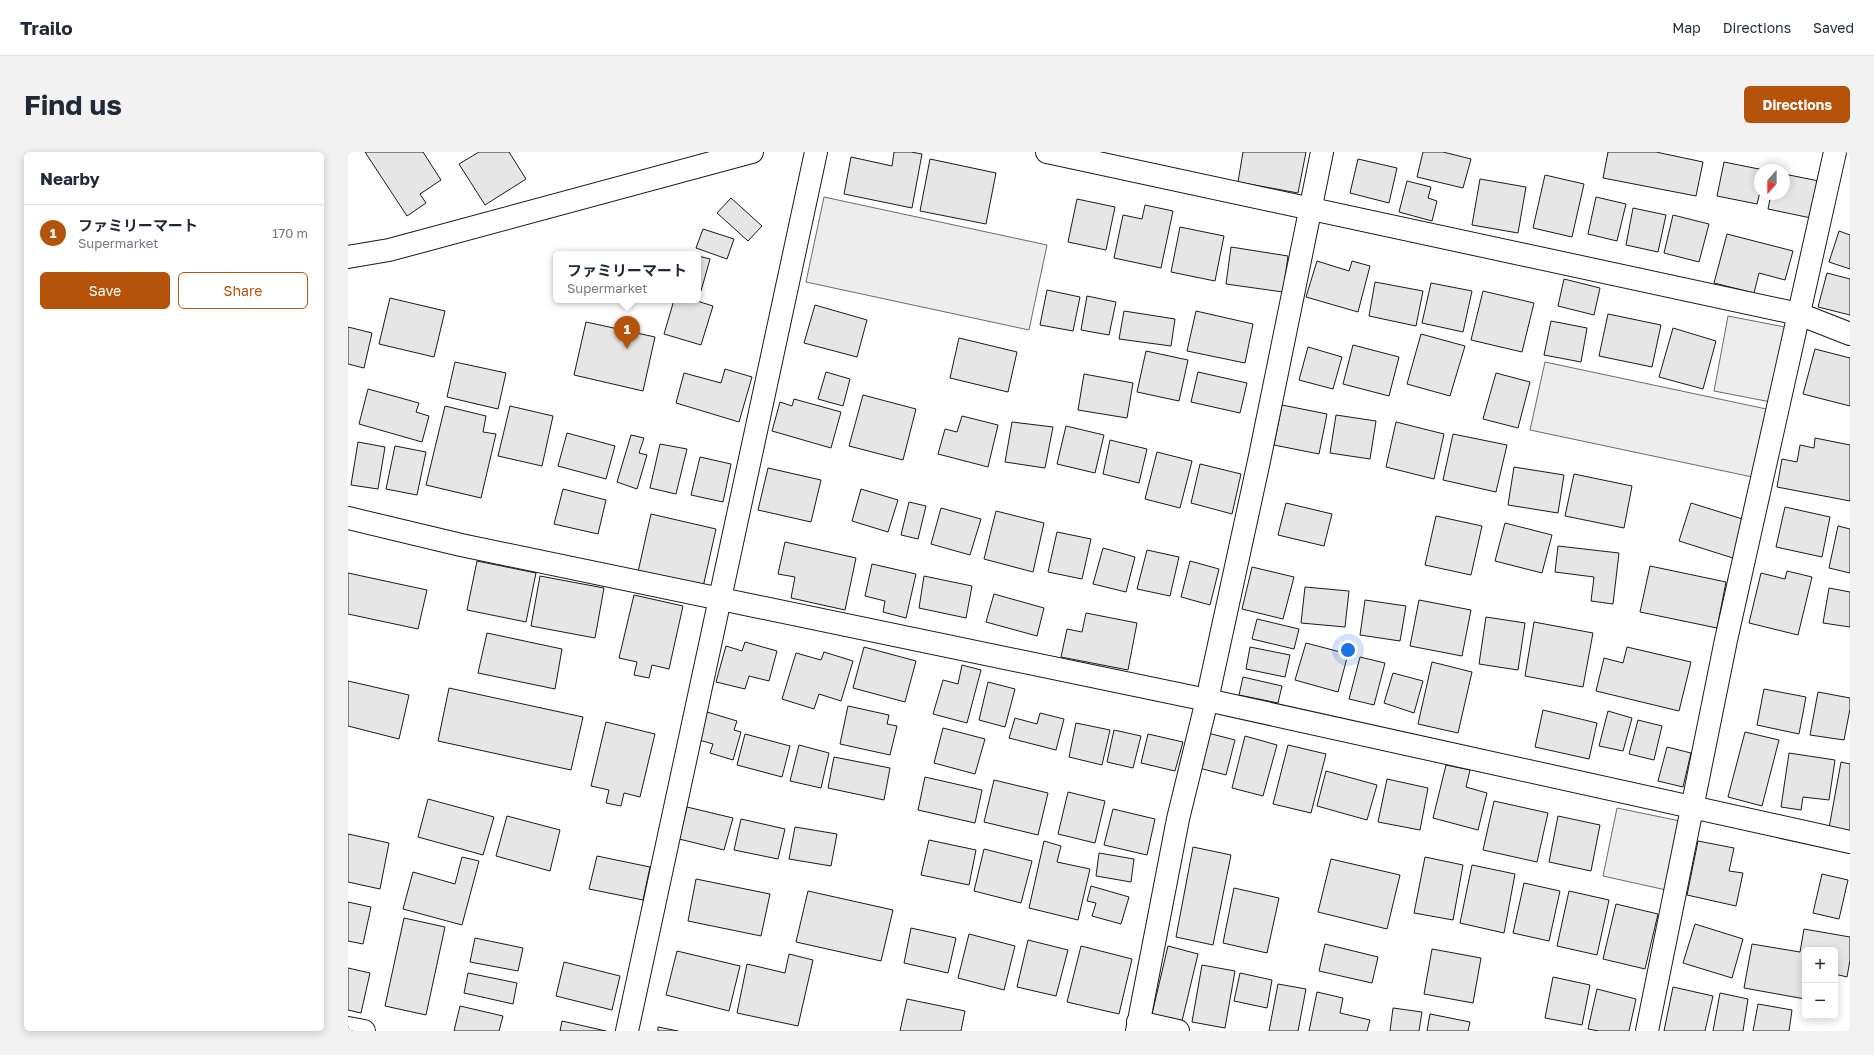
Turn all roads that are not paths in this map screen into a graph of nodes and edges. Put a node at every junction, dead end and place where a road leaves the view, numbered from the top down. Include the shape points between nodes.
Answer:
1 (752, 152) edge
2 (816, 152) edge
3 (1048, 152) edge
4 (1322, 152) edge
5 (1834, 152) edge
6 (708, 158) edge
7 (1310, 210) junction
8 (348, 257) edge
9 (1799, 314) junction
10 (1850, 334) edge
11 (348, 518) edge
12 (720, 598) junction
13 (1207, 700) junction
14 (1693, 808) junction
15 (1850, 842) edge
16 (1138, 1026) edge
17 (348, 1028) edge
18 (364, 1031) edge
19 (627, 1031) edge
20 (1178, 1031) edge
21 (1647, 1031) edge

1 - 6 street
2 - 12 street
3 - 7 street
4 - 7 street
5 - 9 street
6 - 8 street via 389,250
7 - 9 street
7 - 13 street
9 - 10 street
9 - 14 street via 1726,640
11 - 12 street via 461,545
12 - 13 street
12 - 19 street
13 - 14 street
13 - 16 street via 1178,819
14 - 15 street
14 - 21 street
16 - 20 street
17 - 18 street

